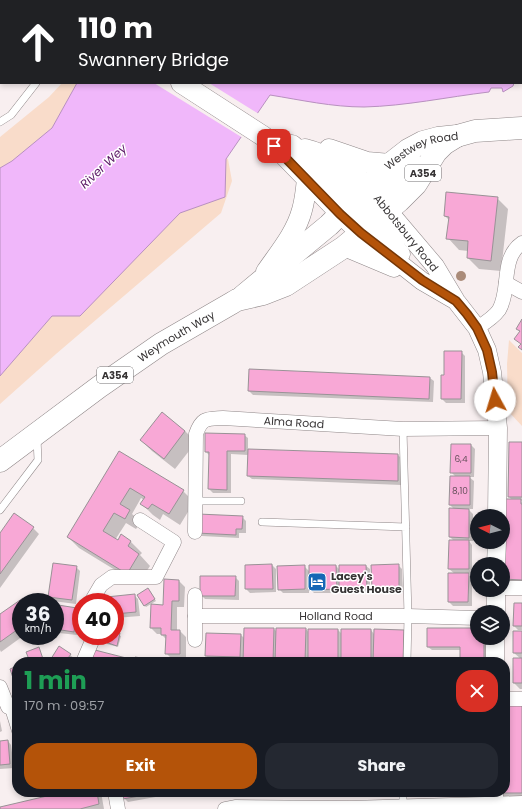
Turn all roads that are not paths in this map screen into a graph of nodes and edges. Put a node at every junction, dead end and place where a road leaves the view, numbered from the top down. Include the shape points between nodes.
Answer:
1 (35, 84) edge
2 (183, 84) edge
3 (0, 122) edge
4 (522, 128) edge
5 (457, 136) junction
6 (277, 142) junction
7 (390, 164) junction
8 (307, 179) junction
9 (362, 217) junction
10 (522, 243) edge
11 (260, 281) junction
12 (506, 283) junction
13 (522, 292) edge
14 (237, 300) junction
15 (456, 301) junction
16 (477, 328) junction
17 (498, 428) junction
18 (404, 429) junction
19 (36, 433) junction
20 (0, 461) edge
21 (196, 501) junction
22 (241, 501) dead end
23 (497, 509) edge
24 (0, 510) edge
25 (140, 520) dead end
26 (262, 522) dead end
27 (406, 527) junction
28 (195, 532) dead end
29 (510, 588) edge
30 (522, 588) edge
31 (96, 593) edge
32 (195, 595) dead end
33 (195, 616) junction
34 (408, 616) junction
35 (470, 618) edge
36 (195, 640) dead end
37 (90, 645) edge
38 (495, 645) edge
39 (85, 657) edge
40 (407, 657) edge
41 (495, 657) edge
42 (0, 687) edge
43 (510, 698) edge
44 (522, 699) edge
45 (12, 705) edge
46 (116, 797) edge
47 (404, 797) edge
48 (494, 802) edge
49 (522, 803) edge
50 (403, 806) junction
51 (231, 808) edge
52 (118, 809) edge

1 - 3 lane via 11,115
2 - 6 main road
4 - 5 highway, Westwey Road / A354 via 475,131
5 - 7 highway, Westwey Road / A354 via 423,142
5 - 9 highway, Weymouth Way / A354 via 436,152 416,184
6 - 7 main road via 329,148 367,162
6 - 8 main road
6 - 9 main road via 343,189
7 - 9 highway, Westwey Road / A354
8 - 9 main road
8 - 11 main road via 299,220
9 - 11 highway, Weymouth Way / A354 via 309,242
9 - 14 highway, Weymouth Way / A354 via 286,285
9 - 15 street, Abbotsbury Road via 422,280
9 - 15 street, Abbotsbury Road via 434,266
10 - 12 street via 509,260
11 - 14 highway, Weymouth Way / A354
12 - 13 street
12 - 16 street via 498,311
14 - 19 highway, Weymouth Way / A354 via 161,344
15 - 16 street, Abbotsbury Road
16 - 17 street, Abbotsbury Road via 490,364
17 - 18 street, Alma Road
17 - 23 street, Abbotsbury Road
18 - 21 street, Alma Road via 207,418 199,425 196,434
18 - 27 lane
19 - 20 highway, Weymouth Way / A354
19 - 24 lane via 38,460
21 - 22 lane
21 - 28 street, Alma Road
25 - 31 street via 174,542 156,576 112,577 101,585
26 - 27 lane
27 - 34 lane
29 - 30 street
32 - 33 street
33 - 34 street, Holland Road
33 - 36 street
34 - 35 street, Holland Road
34 - 40 lane
37 - 39 street
38 - 41 street
42 - 45 street
43 - 44 street
46 - 52 street
47 - 50 lane
48 - 49 street
48 - 50 street
50 - 51 street

